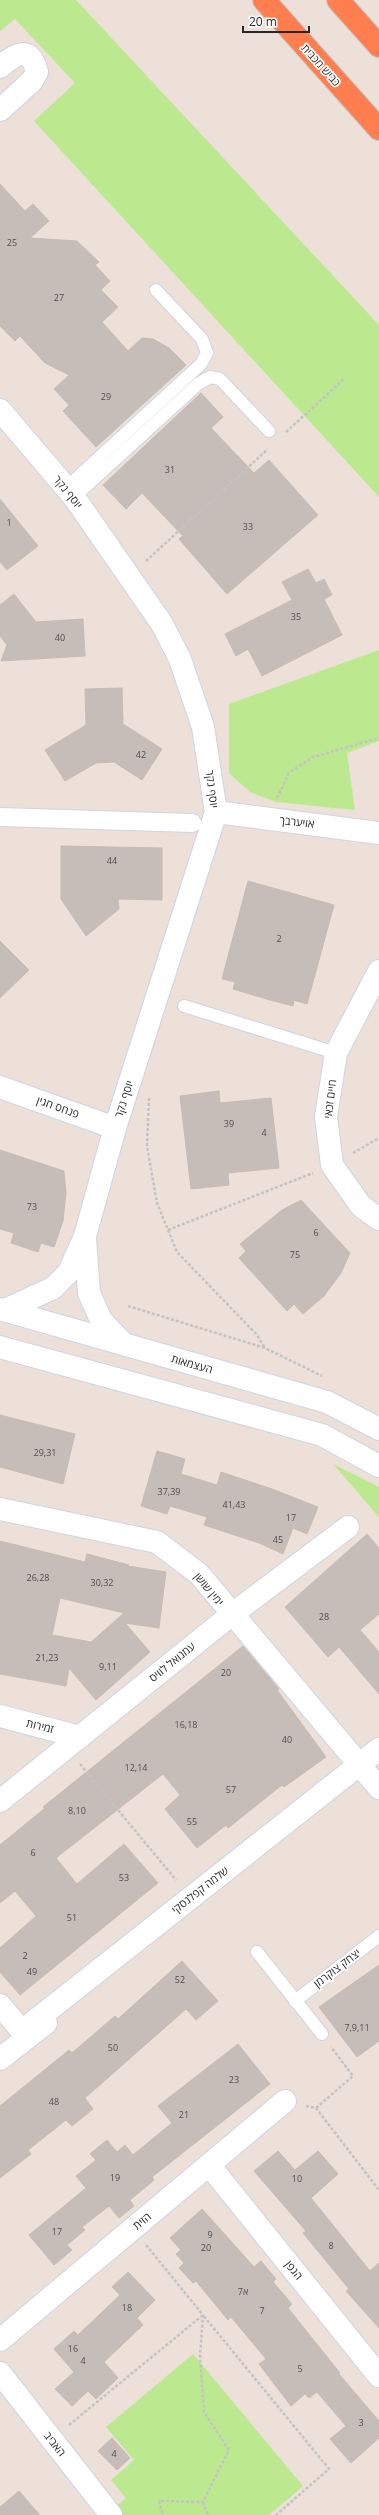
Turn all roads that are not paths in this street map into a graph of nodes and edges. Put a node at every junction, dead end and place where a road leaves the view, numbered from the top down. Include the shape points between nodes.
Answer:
1 (264, 0) edge
2 (338, 0) edge
3 (379, 46) edge
4 (0, 67) edge
5 (0, 110) edge
6 (379, 129) edge
7 (156, 290) dead end
8 (0, 410) edge
9 (269, 431) dead end
10 (70, 493) junction
11 (216, 812) junction
12 (0, 817) edge
13 (192, 823) dead end
14 (379, 833) edge
15 (379, 971) edge
16 (184, 1006) dead end
17 (336, 1053) junction
18 (0, 1087) edge
19 (115, 1128) junction
20 (379, 1219) edge
21 (85, 1236) junction
22 (3, 1309) edge
23 (124, 1344) junction
24 (0, 1347) edge
25 (379, 1429) edge
26 (379, 1466) edge
27 (0, 1509) edge
28 (348, 1527) dead end
29 (231, 1615) junction
30 (0, 1716) edge
31 (73, 1742) junction
32 (379, 1749) edge
33 (359, 1764) junction
34 (379, 1788) edge
35 (0, 1801) edge
36 (379, 1936) edge
37 (257, 1952) dead end
38 (112, 1972) dead end
39 (295, 2001) junction
40 (0, 2005) edge
41 (322, 2034) road end
42 (0, 2060) edge
43 (285, 2101) dead end
44 (209, 2165) junction
45 (0, 2340) edge
46 (0, 2373) edge
47 (379, 2376) edge
48 (110, 2515) edge

1 - 6 highway, כביש מכבית
2 - 3 highway
4 - 5 street via 19,53 34,62 37,72 32,81
7 - 10 lane via 202,339 206,353 201,364
8 - 10 street, יוסף נקר
9 - 10 lane via 220,379 210,377 198,384
10 - 11 street, יוסף נקר via 162,624 180,659 203,727
11 - 14 street, אויערבך
11 - 19 street, יוסף נקר
12 - 13 street
15 - 17 street, חיים זכאי
16 - 17 lane
17 - 20 street, חיים זכאי via 326,1117 332,1165 361,1206
18 - 19 street, פנחס חגין
19 - 21 street, יוסף נקר
21 - 22 street, יוסף נקר via 69,1272 53,1288
21 - 23 street, יוסף נקר via 89,1294 101,1320
22 - 23 street, העצמאות
23 - 25 street, העצמאות via 327,1402
24 - 26 street via 322,1435
27 - 29 street, ימין שושן via 157,1542 198,1574
28 - 29 street, עמנואל לוויס
29 - 31 street, עמנואל לוויס
29 - 33 street, ימין שושן
30 - 31 street, זמירות
31 - 35 street, עמנואל לוויס
32 - 33 street, שלמה קפלנסקי
33 - 34 street, ימין שושן
33 - 40 street, שלמה קפלנסקי via 22,2031
36 - 39 lane, יצחק צוקרמן
37 - 39 lane
38 - 42 street
39 - 41 lane
43 - 44 street, הזית
44 - 45 street, הזית
44 - 47 street, הגפן
46 - 48 street, האביב

